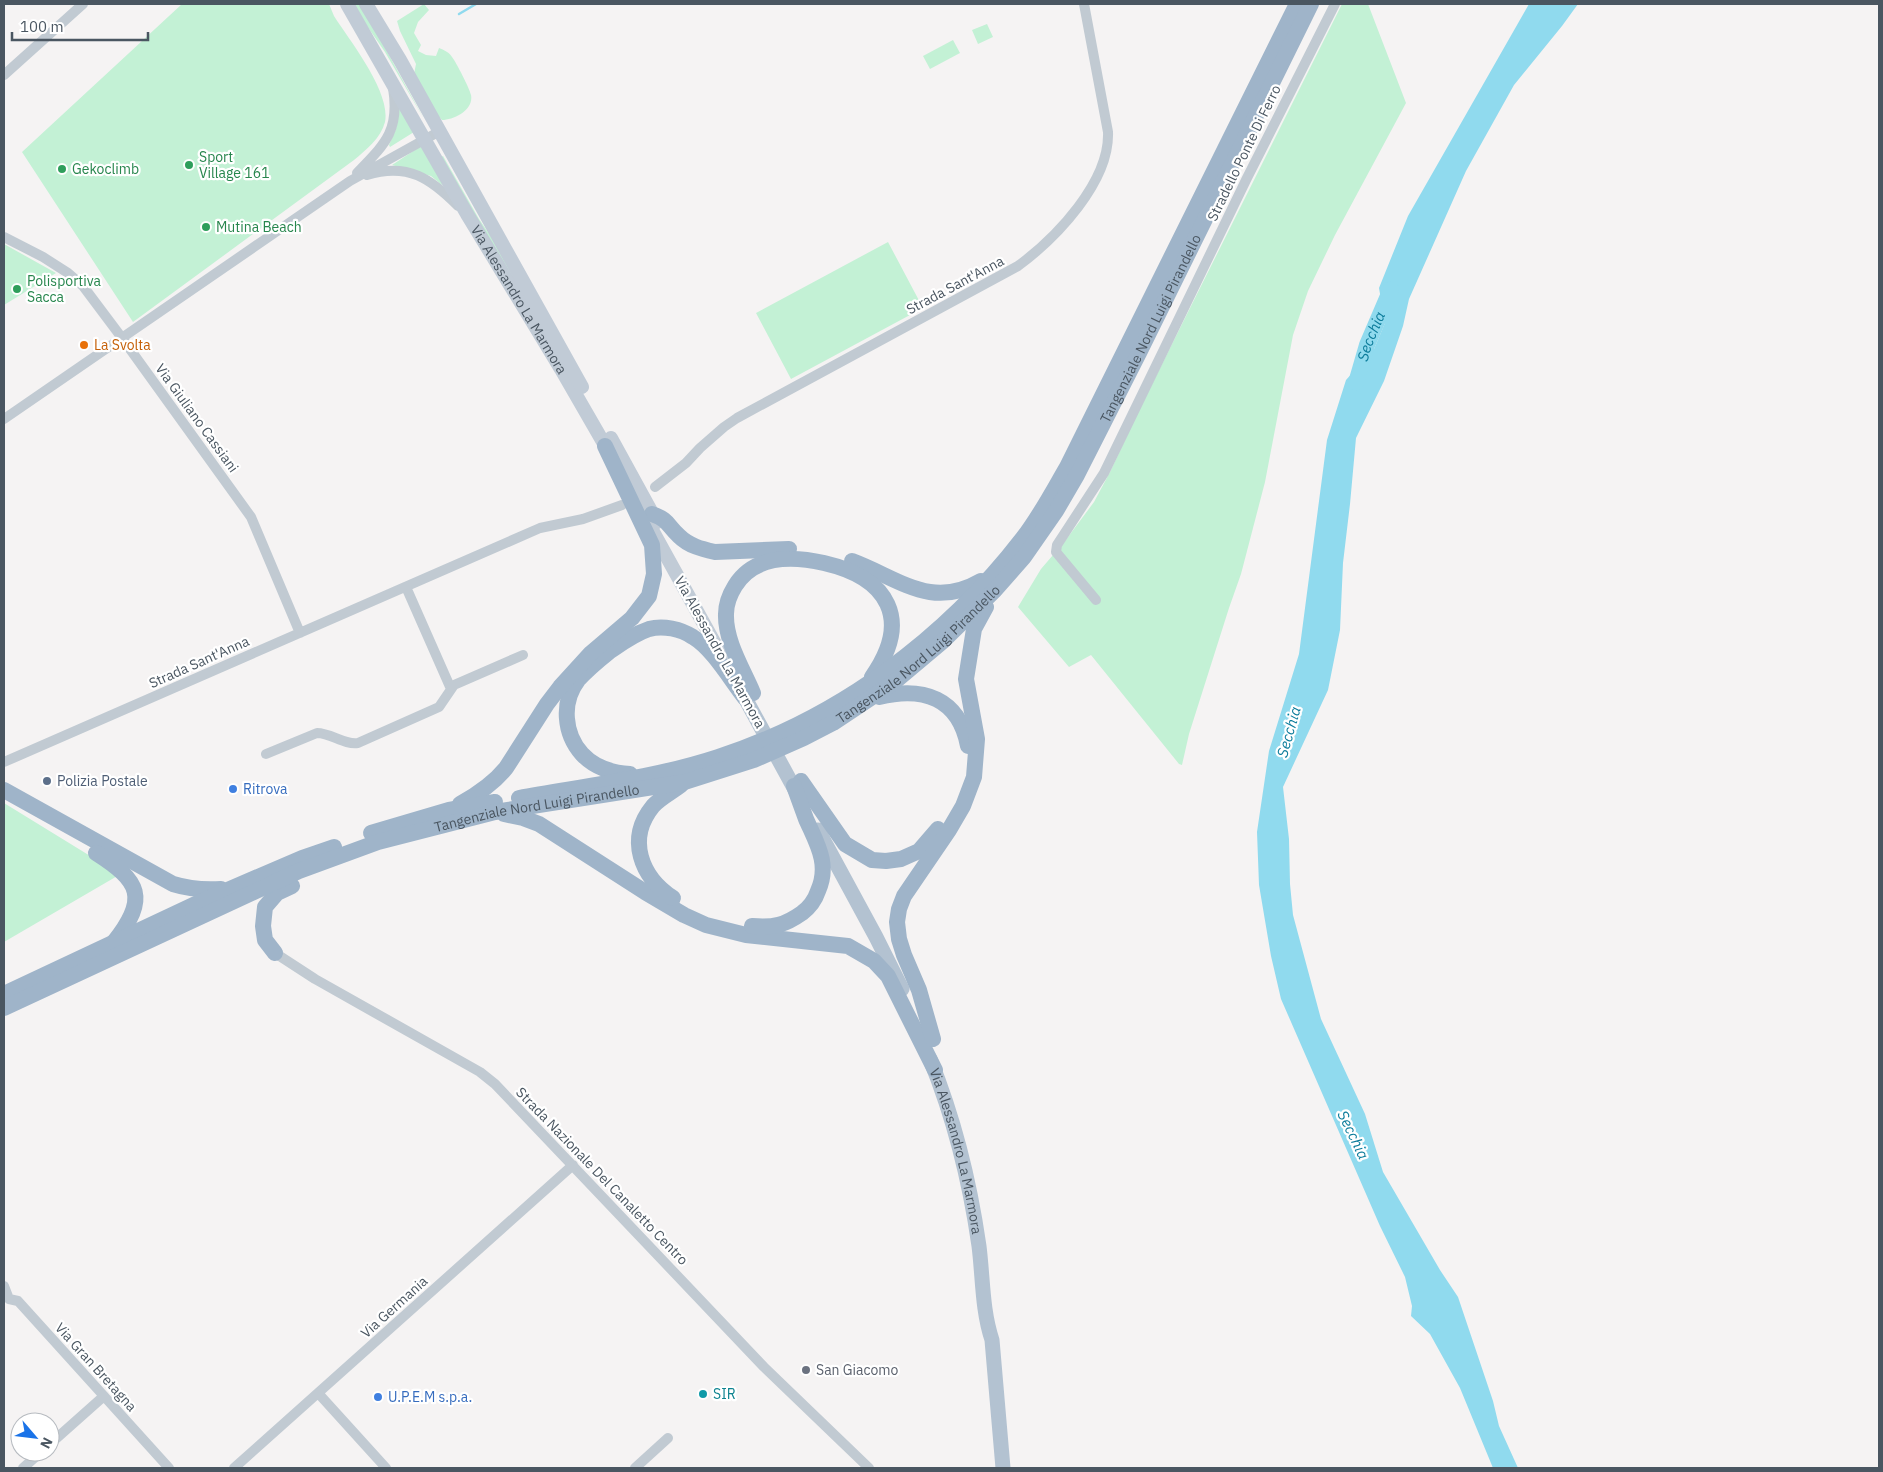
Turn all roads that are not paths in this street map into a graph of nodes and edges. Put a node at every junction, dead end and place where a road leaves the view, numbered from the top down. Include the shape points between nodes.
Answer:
1 (83, 4) edge
2 (347, 4) edge
3 (366, 4) edge
4 (1084, 4) edge
5 (1297, 4) edge
6 (1311, 4) edge
7 (1335, 4) edge
8 (4, 74) edge
9 (393, 83) junction
10 (440, 131) junction
11 (425, 139) junction
12 (350, 181) junction
13 (467, 214) junction
14 (4, 237) edge
15 (122, 338) junction
16 (4, 419) edge
17 (605, 446) junction
18 (655, 487) dead end
19 (622, 505) dead end
20 (652, 514) junction
21 (1000, 576) junction
22 (406, 586) junction
23 (1096, 600) dead end
24 (300, 632) junction
25 (523, 655) dead end
26 (451, 689) junction
27 (868, 692) junction
28 (749, 695) junction
29 (266, 754) dead end
30 (4, 762) edge
31 (647, 775) junction
32 (685, 782) junction
33 (797, 784) junction
34 (4, 791) edge
35 (449, 810) junction
36 (495, 812) junction
37 (345, 854) junction
38 (233, 888) junction
39 (205, 908) junction
40 (112, 944) junction
41 (275, 953) joint
42 (4, 994) edge
43 (4, 1008) edge
44 (933, 1039) junction
45 (935, 1070) junction
46 (573, 1165) junction
47 (4, 1286) edge
48 (6, 1300) edge
49 (992, 1340) junction
50 (318, 1393) junction
51 (104, 1396) junction
52 (60, 1435) edge
53 (668, 1438) dead end
54 (169, 1468) edge
55 (234, 1468) edge
56 (386, 1468) edge
57 (635, 1468) edge
58 (869, 1468) edge
59 (1002, 1468) edge

1 - 8 street
2 - 9 main road, Via Alessandro La Marmora
3 - 10 main road, Via Alessandro La Marmora
4 - 18 street, Strada Sant'Anna via 1108,132 1107,153 1097,179 1054,236 1018,266 737,418
5 - 21 highway, Tangenziale Nord Luigi Pirandello via 1066,467 1046,505
6 - 21 highway, Tangenziale Nord Luigi Pirandello via 1077,475 1041,534
7 - 23 street, Stradello Ponte Di Ferro via 1242,187 1104,474 1058,545 1056,552
9 - 11 main road, Via Alessandro La Marmora
9 - 12 street via 395,113 390,135
10 - 11 street
10 - 20 main road, Via Alessandro La Marmora
11 - 12 street
11 - 13 main road, Via Alessandro La Marmora
12 - 13 street via 377,172 414,173 431,181
12 - 15 street
13 - 17 main road, Via Alessandro La Marmora
14 - 15 street, Via Giuliano Cassiani via 68,273
15 - 16 street
15 - 24 street, Via Giuliano Cassiani via 250,517
17 - 28 main road, Via Alessandro La Marmora
17 - 35 highway via 652,545 654,574 649,596 632,618 591,653 560,687 499,778
19 - 22 street, Strada Sant'Anna via 583,519 540,528
20 - 21 highway via 665,519 686,541 705,550 817,551 858,563 928,592 950,594
20 - 28 main road, Via Alessandro La Marmora
21 - 27 highway, Tangenziale Nord Luigi Pirandello via 943,641 893,683
21 - 44 highway via 974,628 966,679 977,739 974,777 949,830 904,896 897,922 899,939
22 - 24 street, Strada Sant'Anna
22 - 26 street
24 - 30 street, Strada Sant'Anna
25 - 26 street
26 - 29 street via 439,707 358,743 317,733
27 - 28 highway via 890,642 889,606 880,591 865,578 835,566 796,558 760,564 739,579 733,589 727,607 726,627
27 - 31 highway, Tangenziale Nord Luigi Pirandello via 747,747
27 - 32 highway, Tangenziale Nord Luigi Pirandello via 833,723 795,742 754,760
27 - 33 highway via 930,696 944,703 965,730 969,749 967,767 950,810 934,835 919,851 902,860 872,860 845,844
28 - 31 highway via 704,646 692,636 669,628 650,629 627,639 600,659 578,680 568,700 569,735 576,748 592,763 622,774
28 - 33 main road, Via Alessandro La Marmora
31 - 35 highway, Tangenziale Nord Luigi Pirandello
32 - 33 highway via 654,805 645,819 639,835 644,868 660,890 689,907 736,924 768,927 788,922 807,909 822,882 824,867 821,853
32 - 36 highway, Tangenziale Nord Luigi Pirandello
33 - 44 main road, Via Alessandro La Marmora via 901,964
33 - 45 main road, Via Alessandro La Marmora via 893,970
34 - 38 highway via 173,884 204,890
34 - 40 highway via 126,875 136,898 135,909
35 - 38 highway, Tangenziale Nord Luigi Pirandello via 302,858
36 - 37 highway, Tangenziale Nord Luigi Pirandello
36 - 45 highway via 539,824 645,892 706,925 746,935 848,946 859,952 874,961 888,976
37 - 39 highway, Tangenziale Nord Luigi Pirandello
37 - 41 highway via 337,866 276,893 265,907 265,940
38 - 39 highway, Tangenziale Nord Luigi Pirandello
39 - 40 highway
39 - 43 highway
40 - 42 highway
41 - 46 street, Strada Nazionale Del Canaletto Centro via 488,1078
44 - 49 main road, Via Alessandro La Marmora via 957,1108 978,1187 997,1323
45 - 49 main road, Via Alessandro La Marmora via 969,1190 987,1324
46 - 50 street, Via Germania
46 - 58 street, Strada Nazionale Del Canaletto Centro via 764,1367
47 - 48 street, Via Gran Bretagna
48 - 51 street, Via Gran Bretagna via 18,1301
49 - 59 main road, Via Alessandro La Marmora
50 - 55 street, Via Germania
50 - 56 street
51 - 52 street
51 - 54 street, Via Gran Bretagna
53 - 57 street

